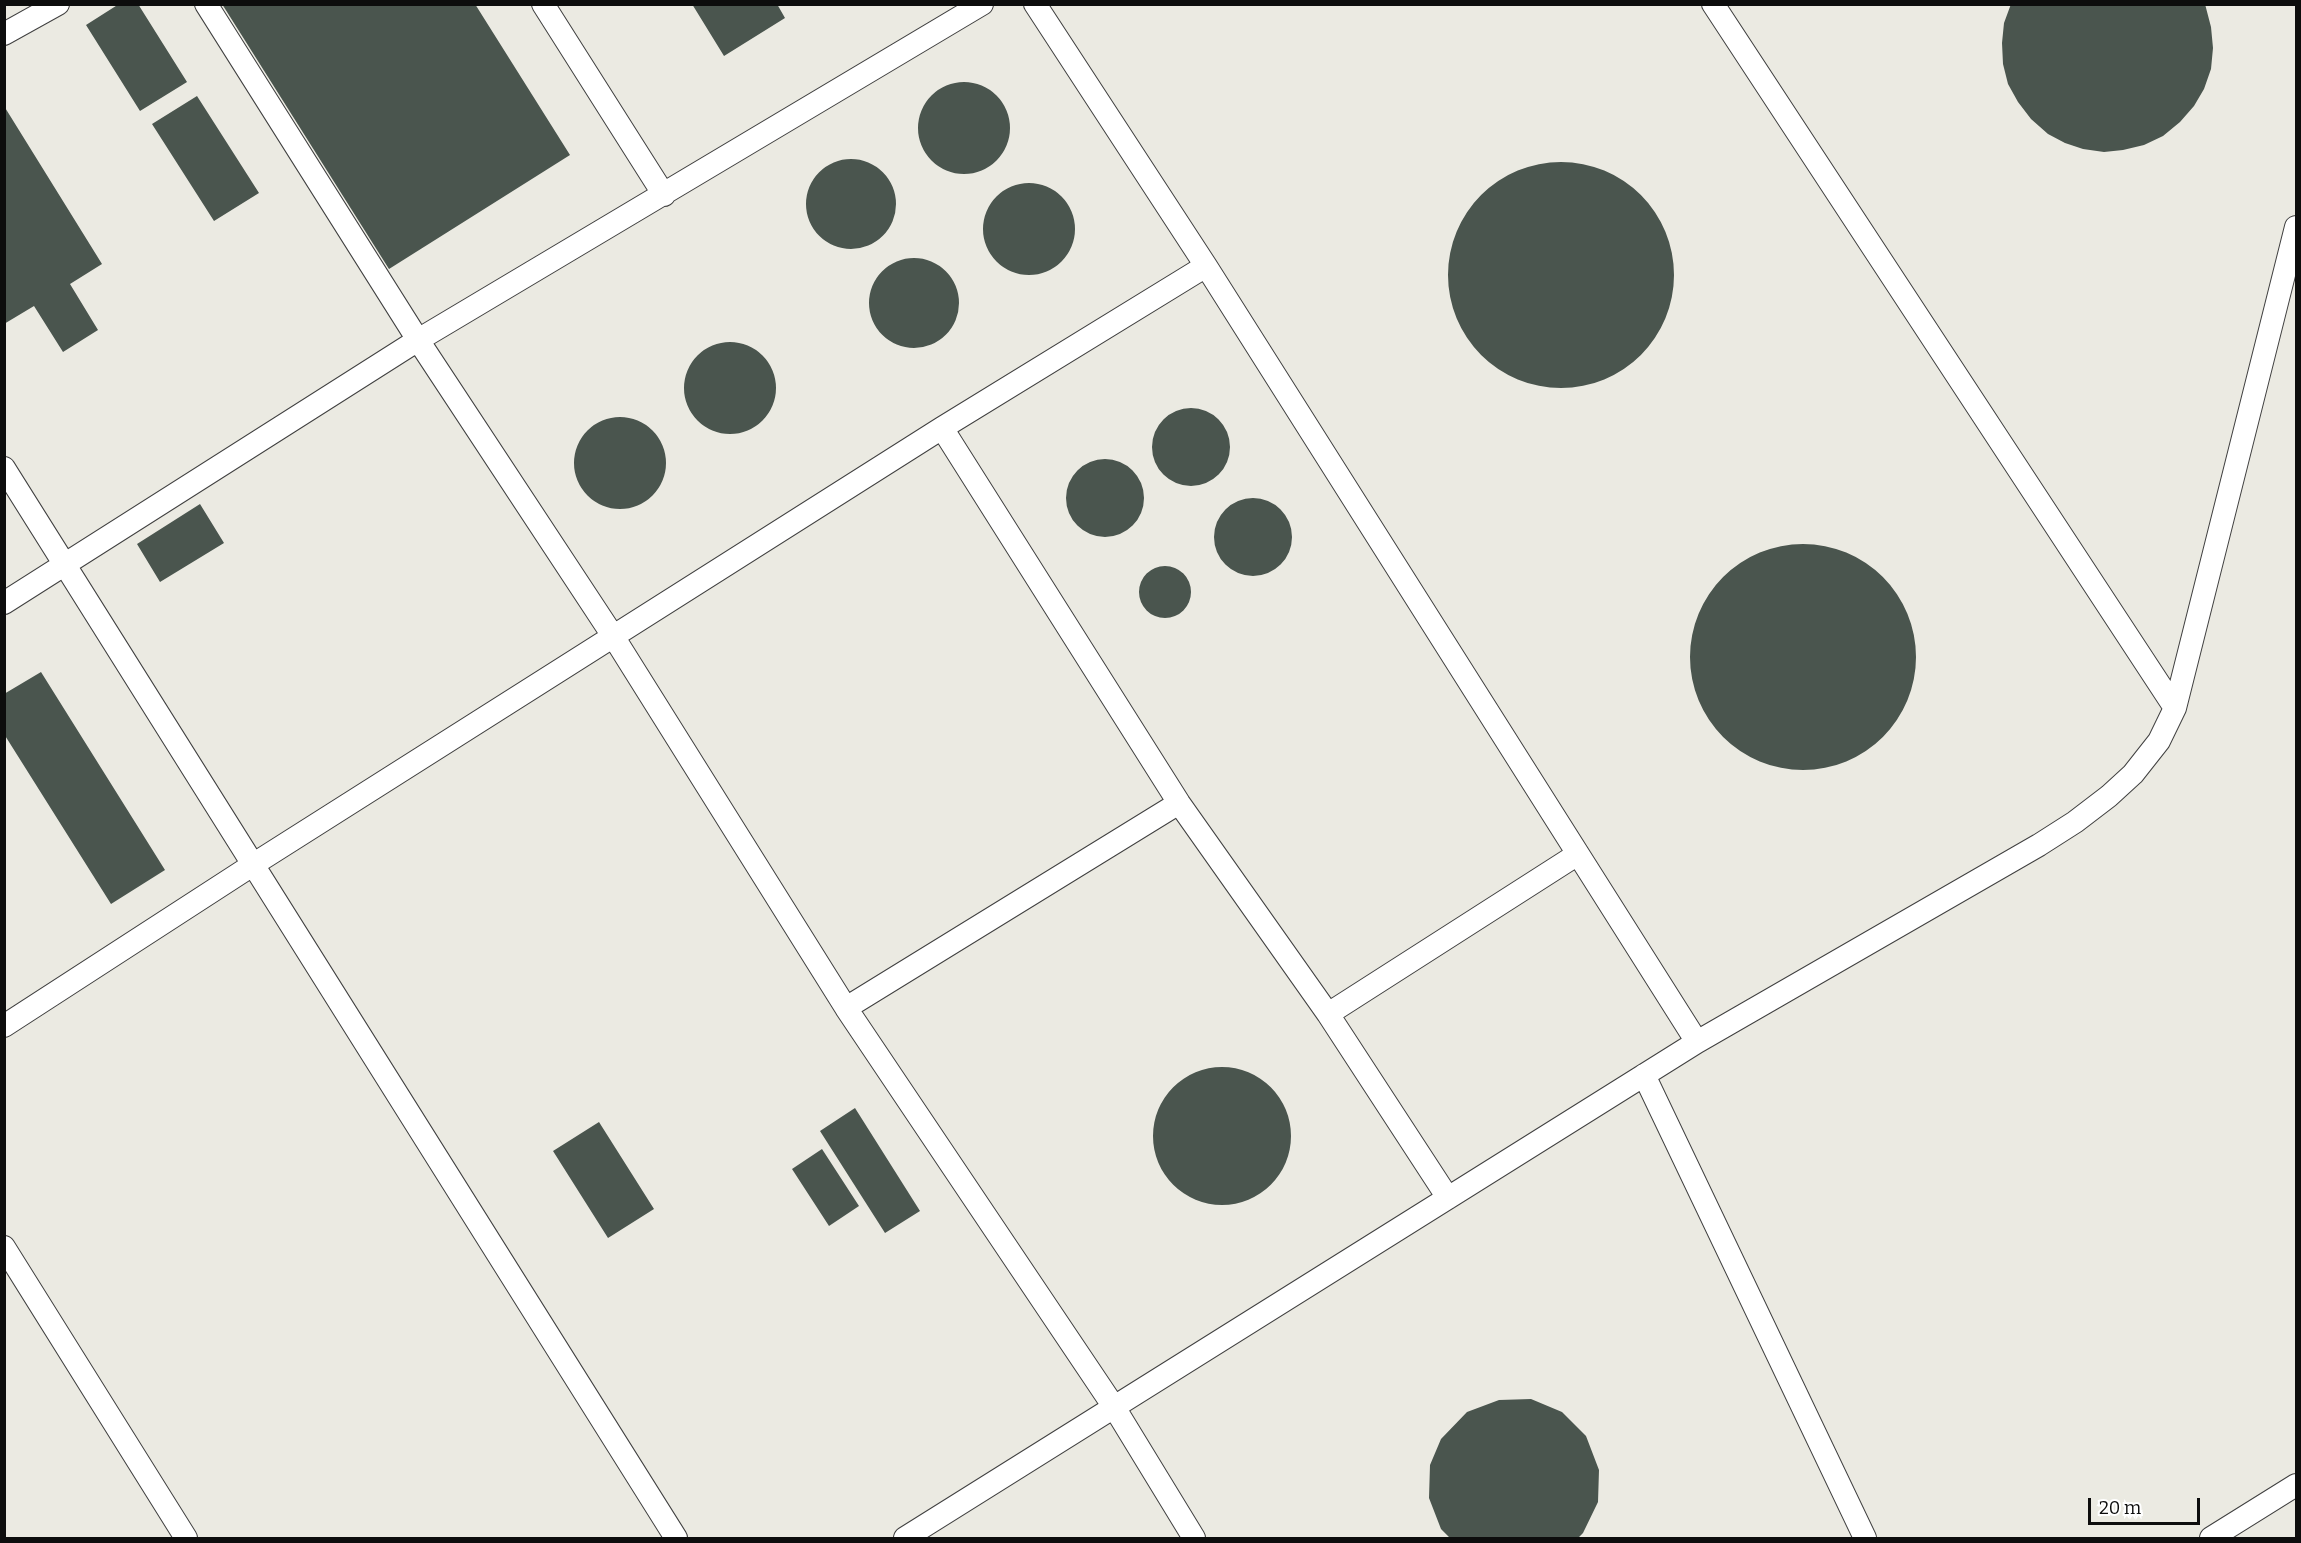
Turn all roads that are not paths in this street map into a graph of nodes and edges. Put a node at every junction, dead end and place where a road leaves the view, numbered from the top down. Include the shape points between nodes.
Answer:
1 (58, 4) edge
2 (206, 4) edge
3 (543, 4) edge
4 (982, 4) edge
5 (1035, 4) edge
6 (1713, 4) edge
7 (4, 34) edge
8 (664, 195) junction
9 (2296, 227) edge
10 (1206, 266) junction
11 (418, 340) junction
12 (942, 428) junction
13 (4, 468) edge
14 (64, 565) junction
15 (4, 603) edge
16 (613, 636) junction
17 (2175, 708) junction
18 (1179, 803) junction
19 (1578, 854) junction
20 (254, 864) junction
21 (846, 1008) junction
22 (1328, 1014) junction
23 (4, 1026) edge
24 (1697, 1042) junction
25 (1644, 1075) junction
26 (1448, 1198) junction
27 (4, 1247) edge
28 (1114, 1407) junction
29 (2296, 1485) edge
30 (186, 1539) edge
31 (676, 1539) edge
32 (905, 1539) edge
33 (1194, 1539) edge
34 (1865, 1539) edge
35 (2211, 1539) edge

1 - 7 lane
2 - 11 lane
3 - 8 lane
4 - 8 lane
5 - 10 lane
6 - 17 lane
8 - 11 lane
9 - 17 lane
10 - 12 lane
10 - 19 lane
11 - 14 lane
11 - 16 lane
12 - 16 lane
12 - 18 lane
13 - 14 lane
14 - 15 lane
14 - 20 lane
16 - 20 lane
16 - 21 lane
17 - 24 lane via 2159,741 2133,774 2075,822
18 - 21 lane
18 - 22 lane
19 - 22 lane
19 - 24 lane
20 - 23 lane
20 - 31 lane
21 - 28 lane
22 - 26 lane
24 - 25 lane
25 - 26 lane
25 - 34 lane
26 - 28 lane
27 - 30 lane
28 - 32 lane
28 - 33 lane
29 - 35 lane

